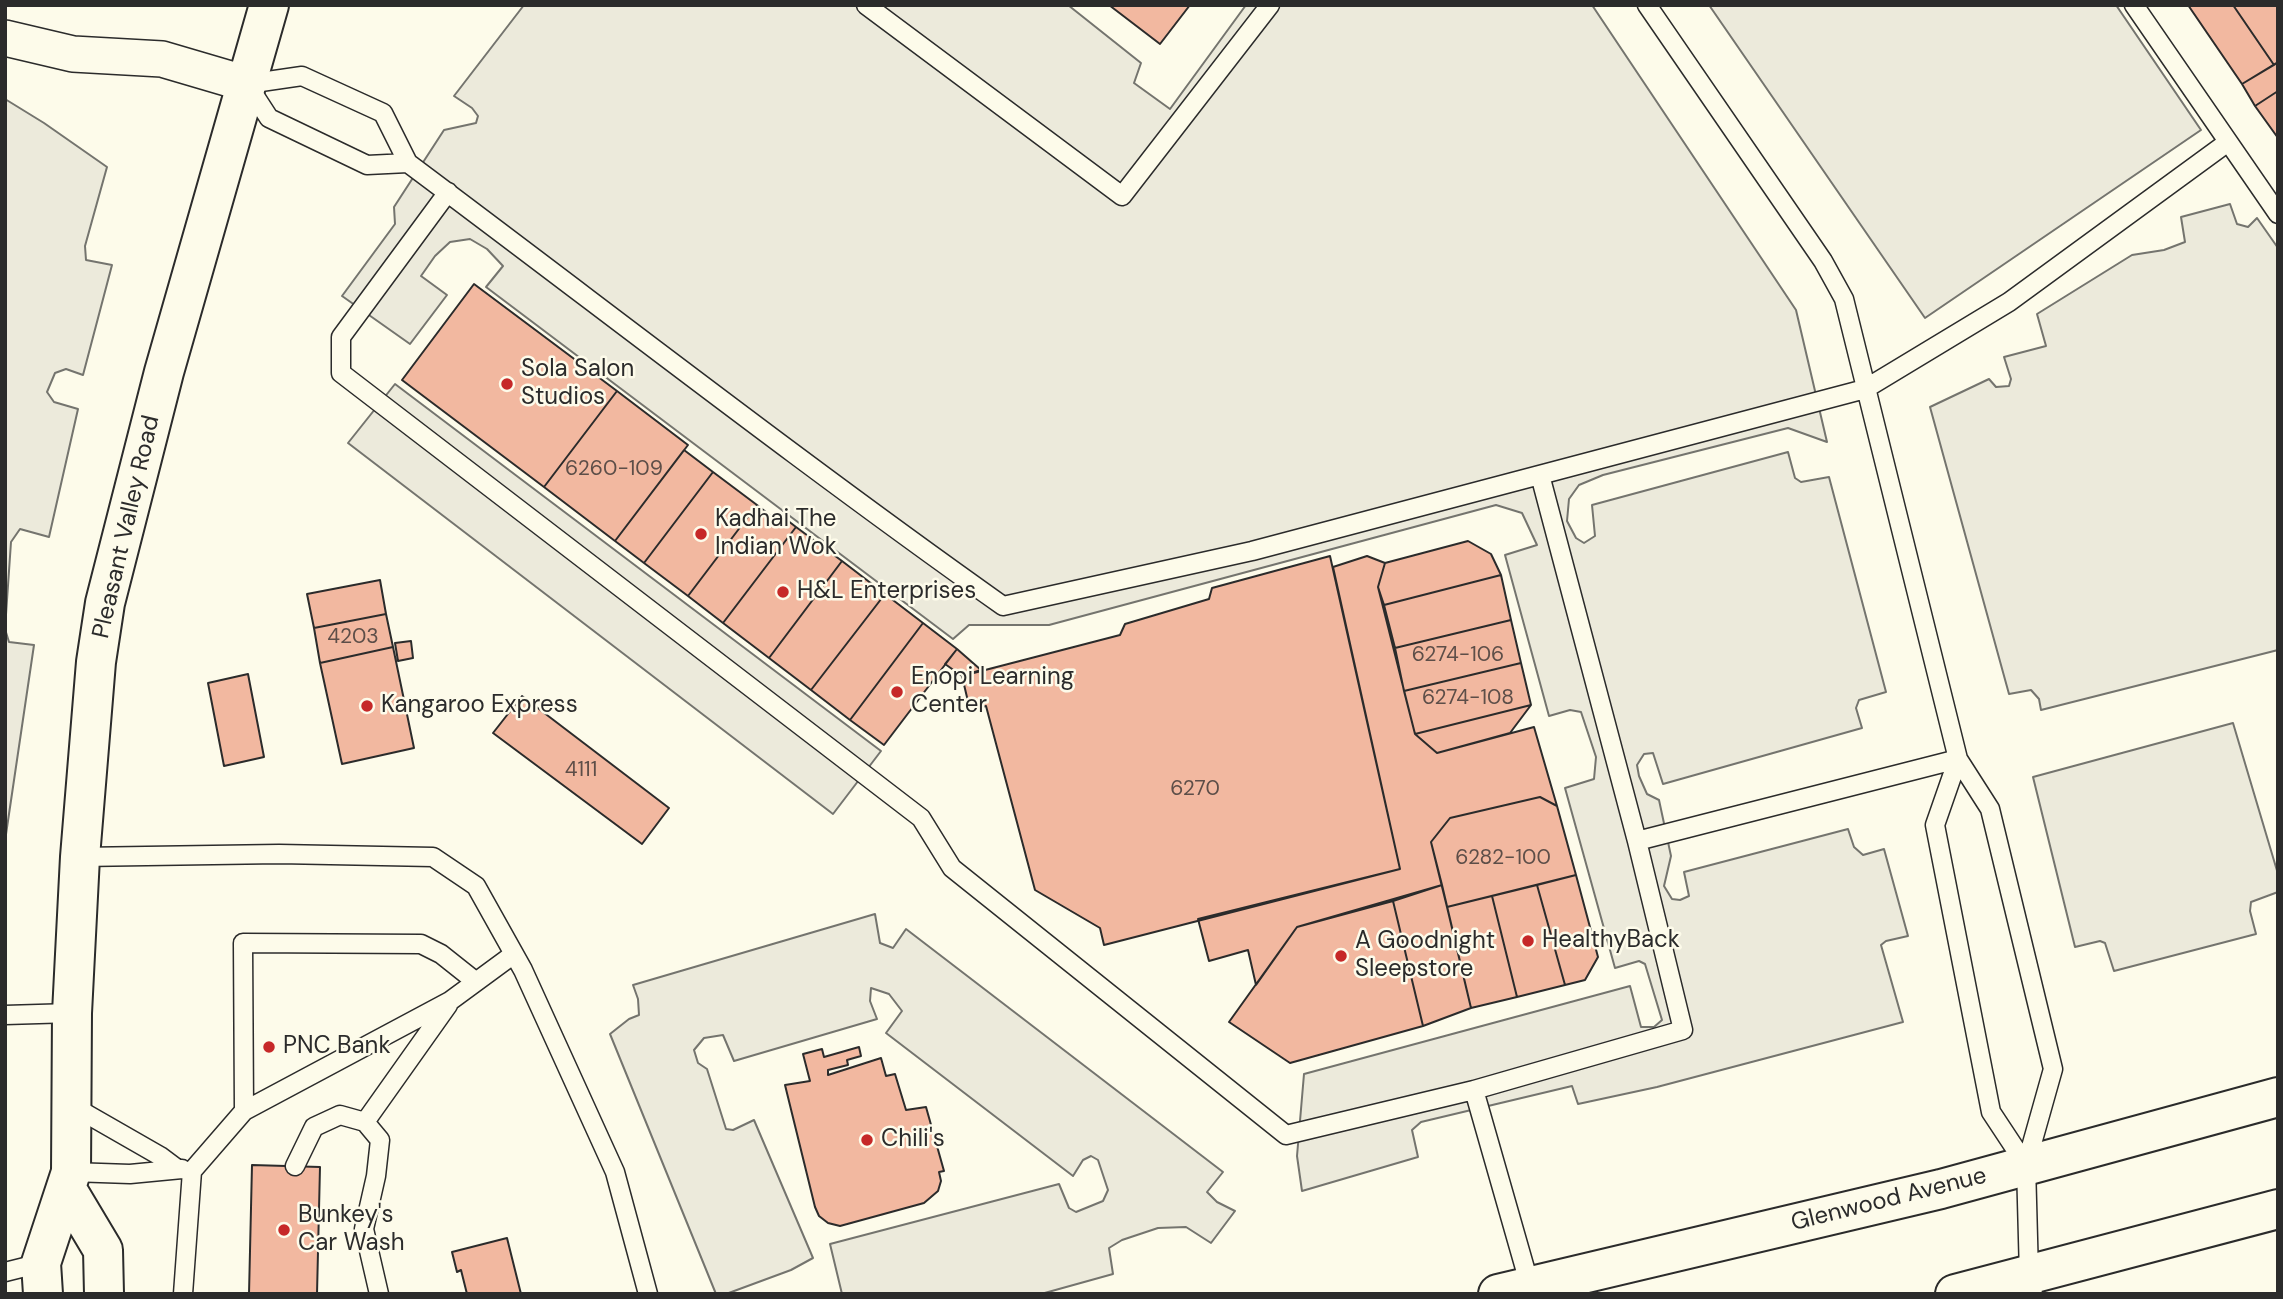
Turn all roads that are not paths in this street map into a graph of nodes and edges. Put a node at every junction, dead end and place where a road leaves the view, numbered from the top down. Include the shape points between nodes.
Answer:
1 (269, 5) edge
2 (866, 5) edge
3 (1270, 5) edge
4 (1647, 5) edge
5 (2134, 5) edge
6 (5, 38) edge
7 (247, 84) junction
8 (2228, 142) junction
9 (408, 163) junction
10 (448, 192) junction
11 (2278, 214) edge
12 (1865, 389) junction
13 (1540, 475) junction
14 (1958, 760) junction
15 (1637, 841) junction
16 (80, 857) junction
17 (514, 954) junction
18 (475, 981) junction
19 (450, 1001) junction
20 (72, 1013) junction
21 (5, 1015) edge
22 (1475, 1090) junction
23 (2278, 1097) edge
24 (71, 1105) junction
25 (244, 1111) junction
26 (365, 1122) junction
27 (2026, 1165) junction
28 (295, 1166) dead end
29 (184, 1170) junction
30 (69, 1180) junction
31 (2278, 1209) edge
32 (30, 1276) edge
33 (2031, 1284) edge
34 (1514, 1290) edge
35 (104, 1294) edge
36 (183, 1294) edge
37 (379, 1294) edge
38 (648, 1294) edge
39 (1955, 1294) edge

1 - 7 main road, Pleasant Valley Road
2 - 3 lane via 1122,196
4 - 12 lane via 1823,261 1844,299
5 - 8 lane
6 - 7 street via 73,54 162,59
7 - 9 lane via 270,118 367,165
7 - 9 lane via 302,76 383,113
7 - 16 main road, Pleasant Valley Road via 164,372 105,603
8 - 11 lane
8 - 12 lane via 2009,302
9 - 10 lane
10 - 13 lane via 879,519 1003,606 1252,551
10 - 22 lane via 341,337 341,373 921,818 952,869 1286,1135
12 - 13 lane
12 - 14 lane
13 - 15 lane
14 - 15 lane
14 - 27 lane via 1935,825 1991,1112
14 - 27 lane via 1990,808 2053,1069
15 - 22 lane via 1683,1030
16 - 17 lane via 433,857 476,886
16 - 20 main road, Pleasant Valley Road
17 - 18 lane
17 - 38 lane via 615,1172
18 - 19 lane
18 - 25 lane via 421,944 243,943
19 - 25 lane
19 - 26 lane
20 - 21 lane
20 - 24 main road, Pleasant Valley Road
22 - 34 lane
23 - 27 main road, Glenwood Avenue
24 - 29 lane
24 - 30 main road, Pleasant Valley Road
25 - 29 lane
26 - 28 lane via 340,1115 314,1127
26 - 37 lane via 380,1140 364,1228
27 - 33 lane
27 - 34 main road, Glenwood Avenue
29 - 30 lane
29 - 36 lane
30 - 32 main road, Pleasant Valley Road
30 - 35 main road via 103,1250
31 - 33 main road
33 - 39 main road

